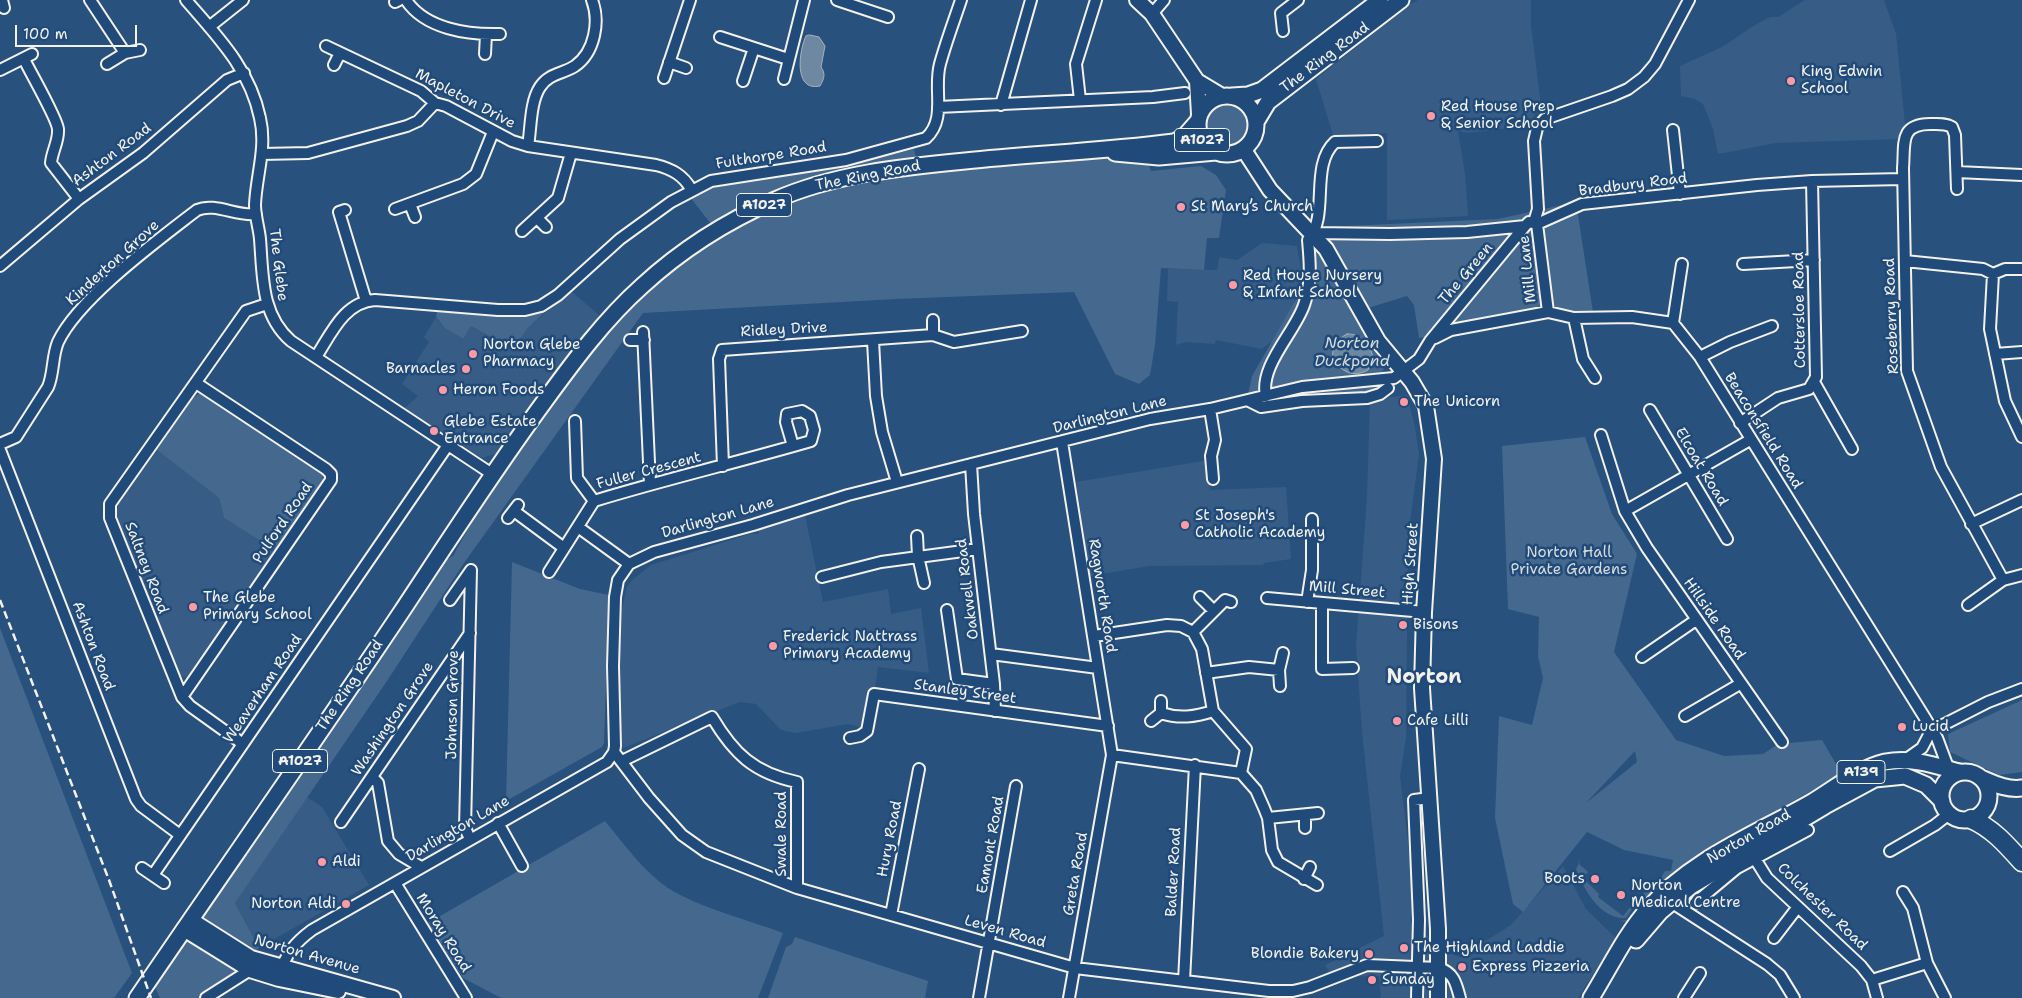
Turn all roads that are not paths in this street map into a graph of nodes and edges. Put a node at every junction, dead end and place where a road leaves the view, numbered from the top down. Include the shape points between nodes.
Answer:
1 (90, 0) edge
2 (186, 0) edge
3 (242, 0) edge
4 (406, 0) edge
5 (592, 0) edge
6 (690, 0) edge
7 (804, 0) edge
8 (837, 0) edge
9 (960, 0) edge
10 (1031, 0) edge
11 (1096, 0) edge
12 (1137, 0) edge
13 (1164, 0) edge
14 (1298, 0) edge
15 (1380, 0) edge
16 (1401, 0) edge
17 (1689, 0) edge
18 (1152, 14) junction
19 (888, 17) dead end
20 (209, 28) junction
21 (1283, 31) dead end
22 (486, 34) junction
23 (500, 34) dead end
24 (720, 37) dead end
25 (326, 46) dead end
26 (754, 48) junction
27 (140, 50) dead end
28 (125, 53) junction
29 (340, 53) junction
30 (485, 54) dead end
31 (788, 59) junction
32 (669, 62) junction
33 (107, 64) dead end
34 (334, 65) dead end
35 (686, 68) dead end
36 (0, 70) edge
37 (244, 73) junction
38 (664, 78) dead end
39 (784, 79) dead end
40 (743, 81) dead end
41 (1197, 81) junction
42 (1185, 93) dead end
43 (1227, 96) junction
44 (1080, 100) junction
45 (435, 103) junction
46 (1001, 105) junction
47 (938, 107) junction
48 (1198, 117) junction
49 (1256, 122) junction
50 (1674, 130) dead end
51 (493, 132) junction
52 (1377, 141) dead end
53 (528, 146) junction
54 (1094, 150) junction
55 (1244, 150) junction
56 (1216, 152) junction
57 (571, 153) junction
58 (262, 154) junction
59 (1957, 172) junction
60 (2022, 175) edge
61 (1902, 179) junction
62 (1812, 181) junction
63 (691, 189) junction
64 (1957, 189) dead end
65 (1680, 194) junction
66 (79, 199) junction
67 (410, 204) junction
68 (395, 209) dead end
69 (345, 210) dead end
70 (256, 214) junction
71 (415, 217) dead end
72 (537, 218) junction
73 (1532, 224) junction
74 (546, 227) dead end
75 (522, 230) dead end
76 (1314, 233) junction
77 (1814, 260) junction
78 (1905, 261) junction
79 (1682, 264) dead end
80 (1743, 264) dead end
81 (0, 266) edge
82 (2022, 269) edge
83 (1993, 274) junction
84 (366, 301) junction
85 (267, 304) junction
86 (1548, 312) junction
87 (1574, 318) junction
88 (933, 320) dead end
89 (1673, 323) junction
90 (1772, 326) dead end
91 (1022, 331) dead end
92 (933, 335) junction
93 (630, 340) dead end
94 (873, 341) junction
95 (1430, 341) junction
96 (2022, 352) edge
97 (1995, 354) junction
98 (316, 357) junction
99 (1700, 357) junction
100 (1403, 370) junction
101 (1595, 378) dead end
102 (1814, 382) junction
103 (196, 383) junction
104 (1388, 388) junction
105 (1266, 396) junction
106 (1249, 401) junction
107 (1210, 409) junction
108 (1650, 410) dead end
109 (575, 421) dead end
110 (1740, 423) junction
111 (2019, 427) edge
112 (1601, 436) dead end
113 (575, 437) junction
114 (563, 438) dead end
115 (2022, 438) edge
116 (1750, 440) junction
117 (1062, 442) junction
118 (0, 444) edge
119 (448, 445) junction
120 (793, 446) dead end
121 (1852, 449) dead end
122 (0, 450) edge
123 (971, 464) junction
124 (724, 466) junction
125 (492, 474) junction
126 (1688, 475) junction
127 (1213, 479) dead end
128 (897, 482) junction
129 (650, 484) junction
130 (2022, 500) edge
131 (594, 501) junction
132 (514, 511) dead end
133 (1625, 511) junction
134 (1312, 519) dead end
135 (1971, 524) junction
136 (578, 527) junction
137 (918, 536) dead end
138 (1727, 539) dead end
139 (564, 548) junction
140 (978, 549) junction
141 (918, 556) junction
142 (629, 564) junction
143 (549, 572) dead end
144 (2022, 575) edge
145 (822, 577) dead end
146 (2003, 580) junction
147 (924, 583) dead end
148 (1200, 597) dead end
149 (1267, 598) dead end
150 (450, 600) dead end
151 (1231, 602) dead end
152 (1307, 602) junction
153 (1322, 603) junction
154 (1968, 605) dead end
155 (947, 610) dead end
156 (1213, 610) junction
157 (1424, 612) junction
158 (1696, 620) junction
159 (1194, 632) junction
160 (470, 633) junction
161 (1094, 636) junction
162 (1284, 653) dead end
163 (991, 654) junction
164 (1642, 657) dead end
165 (1098, 668) junction
166 (1353, 668) dead end
167 (1279, 670) junction
168 (1206, 672) junction
169 (994, 684) junction
170 (1740, 684) junction
171 (1280, 686) dead end
172 (2022, 689) edge
173 (182, 697) junction
174 (1161, 701) dead end
175 (995, 711) junction
176 (1213, 711) junction
177 (1161, 713) junction
178 (1685, 716) dead end
179 (1151, 721) dead end
180 (1108, 726) junction
181 (1931, 732) junction
182 (849, 738) dead end
183 (1782, 742) dead end
184 (243, 744) junction
185 (614, 752) junction
186 (1112, 755) junction
187 (1905, 760) junction
188 (622, 761) junction
189 (1195, 765) junction
190 (919, 769) dead end
191 (1954, 771) junction
192 (1241, 773) junction
193 (372, 777) junction
194 (1981, 778) junction
195 (1016, 786) dead end
196 (2018, 788) edge
197 (1430, 798) junction
198 (1945, 807) junction
199 (1318, 813) dead end
200 (1977, 815) junction
201 (1304, 816) junction
202 (1268, 818) junction
203 (341, 822) dead end
204 (498, 823) junction
205 (1305, 828) dead end
206 (1808, 830) dead end
207 (180, 835) junction
208 (470, 839) junction
209 (1750, 850) junction
210 (1890, 851) dead end
211 (2022, 862) edge
212 (522, 866) dead end
213 (421, 867) junction
214 (1310, 867) dead end
215 (142, 868) dead end
216 (153, 876) junction
217 (1304, 878) junction
218 (164, 883) dead end
219 (395, 883) junction
220 (1317, 886) dead end
221 (797, 888) junction
222 (1908, 895) dead end
223 (1671, 902) junction
224 (1695, 903) dead end
225 (1798, 908) junction
226 (891, 915) junction
227 (188, 925) junction
228 (1774, 938) dead end
229 (989, 944) junction
230 (1927, 963) junction
231 (251, 964) junction
232 (1417, 967) junction
233 (1075, 968) junction
234 (1439, 968) junction
235 (1700, 972) dead end
236 (280, 973) junction
237 (1872, 980) junction
238 (1184, 981) junction
239 (137, 998) edge
240 (206, 998) edge
241 (362, 998) edge
242 (393, 998) edge
243 (466, 998) edge
244 (979, 998) edge
245 (1069, 998) edge
246 (1417, 998) edge
247 (1438, 998) edge
248 (1460, 998) edge
249 (1591, 998) edge
250 (1599, 998) edge
251 (1684, 998) edge
252 (1794, 998) edge
253 (1878, 998) edge
254 (1945, 998) edge

1 - 28 street
2 - 20 street, The Glebe
3 - 20 street
4 - 22 street via 416,13 432,22
5 - 53 street via 596,23 588,50 577,64 553,74 539,88
6 - 32 street
7 - 31 street
8 - 19 street
9 - 47 street, Fulthorpe Road via 939,66
10 - 46 street
11 - 44 street via 1076,64
12 - 18 main road
13 - 18 street
14 - 21 street via 1281,13
15 - 43 main road, The Ring Road / A1027 via 1262,90 1248,95
16 - 49 main road, The Ring Road / A1027 via 1268,102
17 - 73 street, Mill Lane via 1656,64 1644,77 1628,89 1545,119 1537,128 1534,141 1538,209
18 - 41 main road
20 - 37 street, The Glebe
22 - 23 street
22 - 30 street
24 - 26 street
25 - 29 street, Mapleton Drive
26 - 31 street
26 - 40 street
27 - 28 street
28 - 33 street
29 - 34 street
29 - 45 street, Mapleton Drive via 421,92
31 - 39 street
32 - 35 street
32 - 38 street
36 - 66 street via 28,56 58,127 51,163
37 - 58 street, The Glebe via 260,118
37 - 66 street, Ashton Road via 227,80 143,152
41 - 43 main road
41 - 48 main road
42 - 44 street
43 - 48 main road, A1027 via 1206,105
43 - 49 main road via 1248,106
44 - 46 street
45 - 51 street, Mapleton Drive
45 - 58 street via 418,121 407,126 308,153
46 - 47 street
47 - 63 street, Fulthorpe Road via 934,130 926,138 846,160 710,181
48 - 54 main road, The Ring Road / A1027 via 1184,137 1174,142
48 - 56 main road, A1027 via 1198,132 1202,140
49 - 55 main road, A1027 via 1251,143
50 - 65 street
51 - 53 street, Mapleton Drive
51 - 67 street via 472,178
52 - 76 street via 1335,142 1330,146 1325,155
53 - 57 street, Mapleton Drive
54 - 56 main road, The Ring Road / A1027 via 1159,157
54 - 125 main road, The Ring Road / A1027 via 877,171 810,187 744,216 672,261 623,304 575,360
55 - 56 main road, A1027 via 1235,154
55 - 76 main road, High Street via 1266,185
57 - 63 street, Mapleton Drive via 665,167 683,177
57 - 72 street via 558,198
58 - 70 street, The Glebe
59 - 60 street
59 - 61 street, Roseberry Road via 1952,127 1916,124 1908,129
59 - 64 street
61 - 62 street, Bradbury Road
61 - 78 street, Roseberry Road
62 - 65 street, Bradbury Road
62 - 77 street, Cottersloe Road
63 - 84 street, Fulthorpe Road via 620,239 558,295 541,306 525,310 498,310
65 - 73 street, Bradbury Road via 1582,204
66 - 81 street, Ashton Road
67 - 68 street
67 - 71 street
69 - 84 street via 339,212
70 - 85 street, The Glebe
70 - 118 street, Kinderton Grove via 209,207 197,210 121,272 66,329 55,351 48,387 16,436
72 - 74 street
72 - 75 street
73 - 76 street, Bradbury Road via 1467,232
73 - 86 street, Mill Lane
73 - 95 street, The Green
76 - 100 main road, High Street via 1378,341
76 - 105 street via 1308,240 1312,271 1304,306 1270,371 1264,388
77 - 80 street
77 - 102 street, Cottersloe Road
78 - 83 street via 1983,269
78 - 135 street, Roseberry Road via 1907,371 1941,468
79 - 89 street
82 - 83 street via 2006,268
83 - 97 street via 1990,329
84 - 98 street via 347,312
85 - 98 street, The Glebe via 282,334
85 - 103 street, Saltney Road via 246,311
86 - 87 street
86 - 95 street via 1451,330
87 - 89 street via 1632,317
87 - 101 street via 1582,359
88 - 92 street
89 - 99 street, Beaconsfield Road
90 - 99 street
91 - 92 street, Ridley Drive via 954,342
92 - 94 street, Ridley Drive
93 - 129 street via 644,336
94 - 124 street, Ridley Drive via 722,350 719,359
94 - 128 street via 877,405
95 - 100 street, The Green via 1419,359
96 - 97 street
97 - 111 street via 2006,400
98 - 119 street, The Glebe
99 - 110 street, Beaconsfield Road
100 - 104 street
100 - 157 main road, High Street via 1426,406 1433,439
102 - 110 street, Cottersloe Road via 1809,389 1778,398
102 - 121 street
103 - 173 street, Saltney Road via 110,504 110,518
103 - 173 street, Pulford Road via 326,469 331,480
104 - 105 street, Darlington Lane via 1322,384
104 - 106 street via 1367,398 1302,401 1261,407
105 - 106 street, Darlington Lane
106 - 107 street, Darlington Lane
107 - 117 street, Darlington Lane via 1165,416
107 - 127 street via 1215,440 1211,456
108 - 126 street, Elcoat Road
109 - 113 street
110 - 116 street, Beaconsfield Road
111 - 115 street
112 - 133 street, Hillside Road
113 - 114 street
113 - 131 street via 577,478
116 - 126 street
116 - 181 street, Beaconsfield Road
117 - 123 street, Darlington Lane
117 - 161 street, Ragworth Road
119 - 125 street, The Glebe
119 - 184 street, Weaverham Road
120 - 124 street, Fuller Crescent
122 - 207 street, Ashton Road via 136,799
123 - 128 street, Darlington Lane
123 - 140 street, Oakwell Road
124 - 129 street, Fuller Crescent
125 - 227 main road, The Ring Road / A1027
126 - 133 street
126 - 138 street, Elcoat Road
128 - 142 street, Darlington Lane via 654,552
129 - 131 street, Fuller Crescent
130 - 135 street
131 - 136 street, Fuller Crescent
132 - 139 street
133 - 158 street, Hillside Road
134 - 152 street via 1312,570
135 - 146 street, Roseberry Road
136 - 139 street, Fuller Crescent
136 - 142 street
137 - 141 street
139 - 143 street, Fuller Crescent
140 - 141 street
140 - 163 street, Oakwell Road
141 - 145 street
141 - 147 street
142 - 185 street via 618,580 615,597
144 - 146 street
146 - 154 street
148 - 156 street
149 - 152 street, Mill Street
150 - 160 street, Johnson Grove via 471,570
151 - 156 street via 1225,600
152 - 153 street, Mill Street
153 - 157 street, Mill Street
153 - 166 street via 1322,669
155 - 169 street via 952,679
156 - 159 street
157 - 197 main road, High Street via 1422,688
158 - 164 street
158 - 170 street, Hillside Road
159 - 161 street via 1167,624
159 - 168 street via 1200,642
160 - 193 street, Washington Grove
160 - 208 street, Johnson Grove via 465,828
161 - 165 street, Ragworth Road
162 - 167 street
163 - 165 street
163 - 169 street, Oakwell Road
165 - 180 street, Ragworth Road
167 - 168 street via 1249,667
167 - 171 street
168 - 176 street
169 - 175 street, Oakwell Road
170 - 178 street
170 - 183 street, Hillside Road
172 - 181 street via 1988,702
173 - 184 street, Saltney Road
174 - 177 street
175 - 180 street, Stanley Street
175 - 182 street, Stanley Street via 874,694 867,730 860,736
176 - 177 street via 1196,716
176 - 192 street via 1246,749
177 - 179 street
180 - 186 street, Ragworth Road
181 - 187 street via 1922,748
181 - 191 street, Beaconsfield Road
184 - 207 street, Weaverham Road
185 - 188 street, Leven Road
185 - 204 street, Darlington Lane via 606,762
186 - 189 street
186 - 233 street, Greta Road
187 - 191 main road, Norton Road / A139
187 - 209 main road, Norton Road / A139 via 1883,762 1862,772 1774,824
188 - 221 street, Leven Road via 682,835 706,852
188 - 221 street, Swale Road via 712,717 739,755 761,771 797,782
189 - 192 street
189 - 238 street, Balder Road
190 - 226 street, Hury Road
191 - 194 main road, A139
191 - 198 main road via 1941,794
192 - 202 street via 1256,790
193 - 203 street, Washington Grove
193 - 213 street via 378,783 388,841 399,854
194 - 196 main road, A139
194 - 200 main road via 1989,798
195 - 229 street, Eamont Road
196 - 200 main road, A139
197 - 232 street via 1414,800 1419,920
197 - 234 main road, High Street
198 - 200 main road via 1963,820
198 - 209 main road, Norton Road / A139 via 1926,785 1905,776 1875,779
198 - 210 street via 1935,825
199 - 201 street
200 - 211 highway via 1982,824 2001,838
201 - 202 street via 1292,814
201 - 205 street
202 - 217 street via 1272,850 1278,862
204 - 208 street, Darlington Lane
204 - 212 street
206 - 209 street
207 - 216 street, Weaverham Road
208 - 213 street, Darlington Lane
209 - 223 main road, Norton Road / A139
209 - 224 street via 1737,868
209 - 225 street, Colchester Road via 1767,878
209 - 249 main road, Norton Road / A139 via 1676,880 1629,935
213 - 219 street, Darlington Lane
214 - 217 street
215 - 216 street
216 - 218 street
217 - 220 street
219 - 236 street, Darlington Lane via 295,943
219 - 243 street, Moray Road
221 - 226 street, Leven Road
222 - 230 street
223 - 250 main road, Norton Road / A139 via 1638,938
223 - 252 street via 1767,964 1780,975
225 - 228 street
225 - 237 street, Colchester Road via 1862,966
226 - 229 street, Leven Road
227 - 231 main road, Norton Avenue
227 - 239 main road, The Ring Road / A1027
229 - 233 street, Leven Road
229 - 244 street, Eamont Road
230 - 237 street
230 - 254 street
231 - 236 main road, Norton Avenue
231 - 240 street
232 - 234 street, Leven Road
232 - 238 street, Leven Road via 1360,967 1324,983 1293,991
232 - 246 street
233 - 238 street, Leven Road
233 - 245 street, Greta Road
234 - 247 main road, High Street
234 - 248 street via 1453,977
235 - 251 street
236 - 241 main road, Norton Avenue
236 - 242 main road, Norton Avenue
237 - 253 street, Colchester Road

